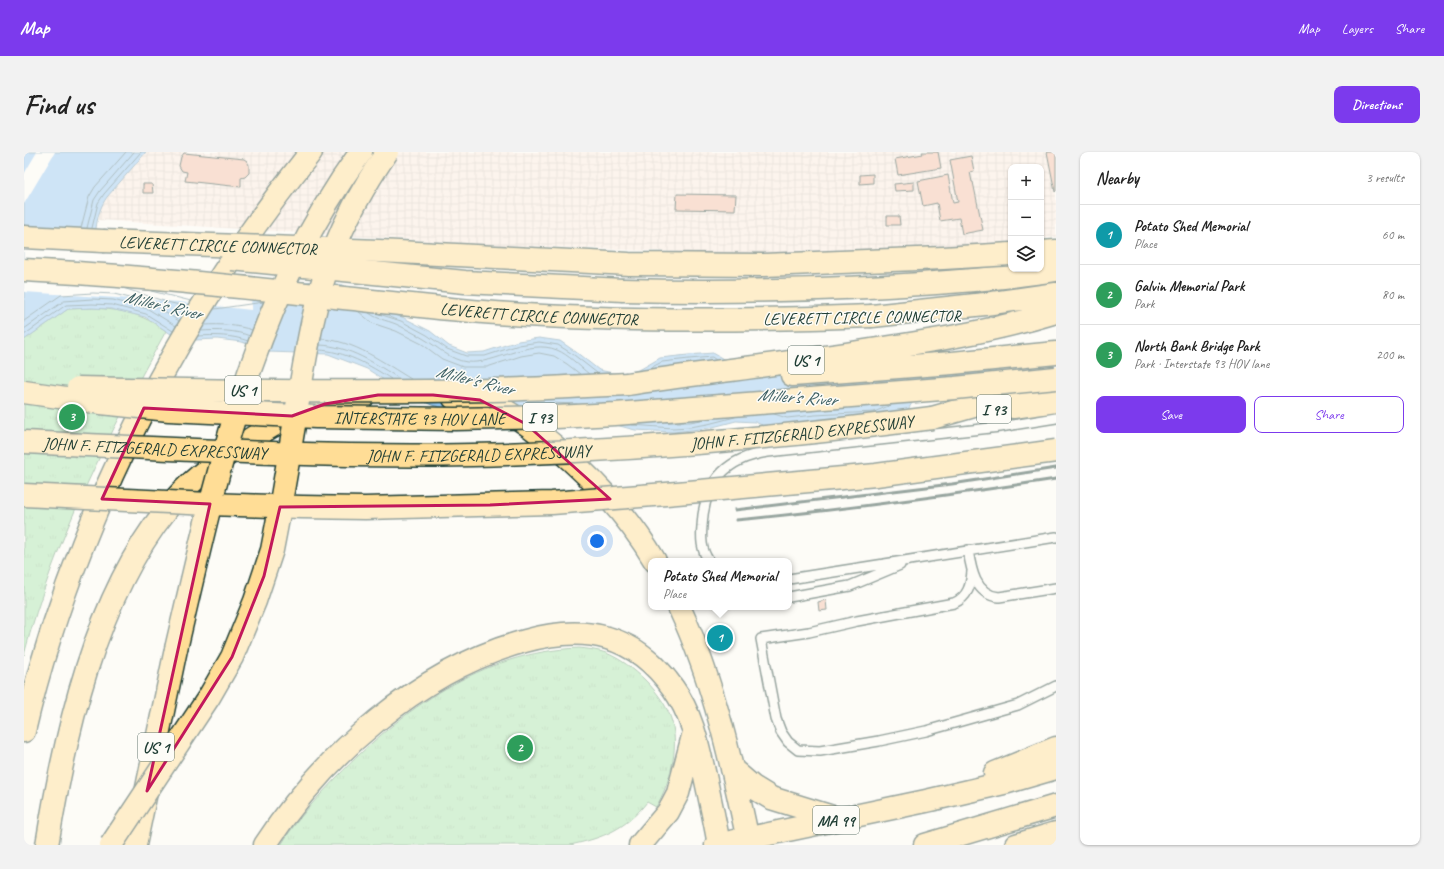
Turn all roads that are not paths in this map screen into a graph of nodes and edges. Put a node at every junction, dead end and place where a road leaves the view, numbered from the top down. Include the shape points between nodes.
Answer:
1 (311, 152) edge
2 (361, 152) edge
3 (386, 152) edge
4 (24, 237) edge
5 (102, 241) junction
6 (1056, 251) edge
7 (1044, 252) edge
8 (1008, 254) edge
9 (24, 270) edge
10 (1056, 270) edge
11 (1056, 306) edge
12 (1056, 353) edge
13 (1056, 378) edge
14 (1056, 383) edge
15 (627, 384) junction
16 (24, 386) edge
17 (24, 392) edge
18 (1056, 401) edge
19 (932, 418) junction
20 (1056, 418) edge
21 (24, 442) edge
22 (1056, 451) edge
23 (24, 494) edge
24 (1056, 537) edge
25 (968, 550) junction
26 (703, 551) junction
27 (653, 558) edge
28 (705, 558) edge
29 (707, 558) edge
30 (910, 560) junction
31 (972, 571) junction
32 (792, 579) edge
33 (1056, 588) edge
34 (792, 596) edge
35 (680, 610) edge
36 (1056, 686) edge
37 (24, 731) edge
38 (694, 731) junction
39 (1056, 748) edge
40 (1056, 768) edge
41 (732, 769) junction
42 (926, 801) junction
43 (1056, 806) edge
44 (839, 819) junction
45 (1056, 833) edge
46 (748, 842) edge
47 (47, 845) edge
48 (111, 845) edge
49 (135, 845) edge
50 (265, 845) edge
51 (640, 845) edge
52 (718, 845) edge
53 (925, 845) edge
54 (1016, 845) edge

1 - 37 main road, bridge via 230,260 179,344 138,420 68,582 32,696
2 - 49 main road, US 1, bridge via 299,252 256,350 221,462 176,649
3 - 48 main road, bridge via 344,227 332,254 317,301 272,550 255,601 234,652 217,684
4 - 5 main road, LEVERETT CIRCLE CONNECTOR
5 - 8 main road, LEVERETT CIRCLE CONNECTOR, bridge via 379,251 629,264 764,265
5 - 10 main road, bridge via 149,251 390,275 623,290 707,291 933,284
6 - 7 main road
9 - 11 main road, LEVERETT CIRCLE CONNECTOR, bridge via 159,279 481,312 548,316 676,320 809,318 872,316 985,304
11 - 15 main road, US 1 via 984,331 933,341
12 - 15 main road, I 93 via 827,373
13 - 17 main road, INTERSTATE 93 HOV LANE / I 93, bridge via 615,414 455,419 316,417 184,411
14 - 19 main road
15 - 16 main road, I 93, bridge via 495,390 309,392
18 - 19 main road, I 93
19 - 21 main road, JOHN F. FITZGERALD EXPRESSWAY / I 93, bridge via 804,434 670,446 471,455 274,454
20 - 26 lane via 1000,427 768,452 742,458 730,464 713,482 704,504 701,534
22 - 23 main road, bridge via 876,475 552,503 373,508 302,507
24 - 25 lane
25 - 30 lane
25 - 31 lane
26 - 28 lane
26 - 29 lane
27 - 47 main road, bridge via 618,508 572,461 511,413 480,400 403,393 325,404 298,413 245,443 200,475 162,514 142,545 101,629 89,663 65,752
30 - 32 lane
30 - 34 lane via 850,586
31 - 33 lane via 976,582 982,588 999,597
31 - 36 lane via 966,594 950,605 761,640 776,719 788,742 798,750 810,751 879,742 1018,704
35 - 41 main road via 705,671
38 - 50 main road via 684,705 671,684 655,666 632,648 605,637 584,633 535,638 466,663 420,689 387,713 311,784
38 - 51 main road via 678,793 668,812
38 - 52 main road
39 - 42 main road
40 - 42 main road, MA 99
41 - 44 main road via 771,798
41 - 46 main road
42 - 44 main road, MA 99
43 - 53 main road
44 - 46 main road, MA 99
45 - 54 main road
46 - 52 main road, MA 99

